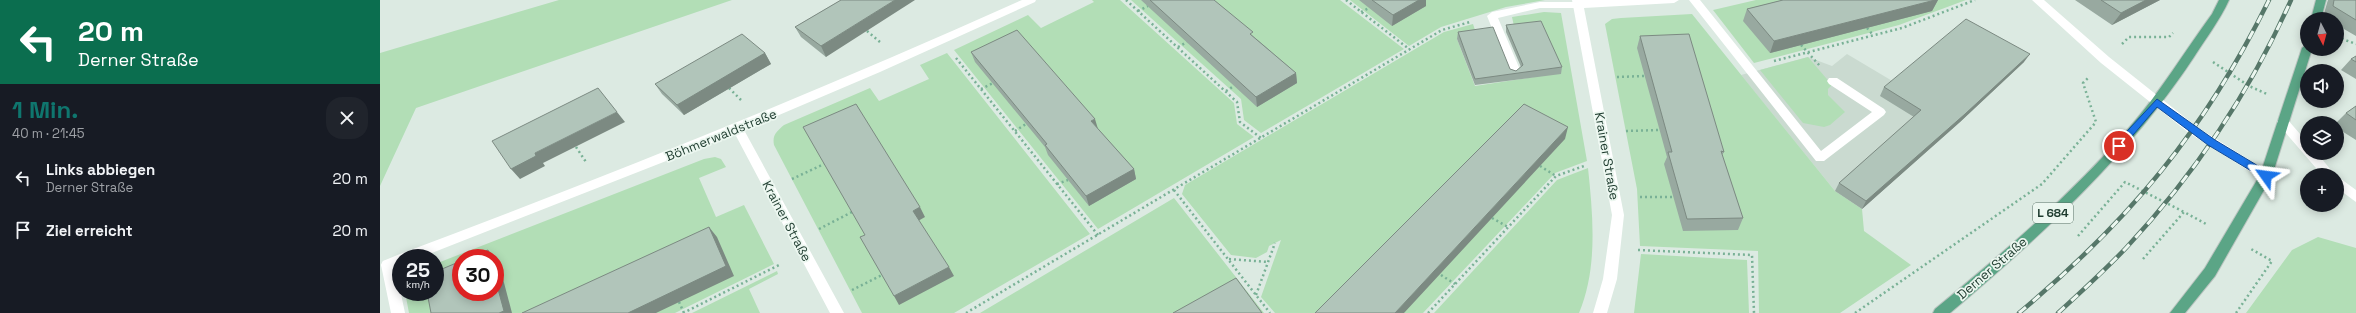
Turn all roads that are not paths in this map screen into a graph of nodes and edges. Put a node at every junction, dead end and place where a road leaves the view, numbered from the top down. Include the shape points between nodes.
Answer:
1 (1031, 0) edge
2 (1674, 0) edge
3 (1694, 0) edge
4 (2038, 0) edge
5 (2224, 0) edge
6 (2321, 0) edge
7 (1578, 2) edge
8 (2318, 12) edge
9 (2304, 56) edge
10 (1515, 72) edge
11 (1833, 81) dead end
12 (2157, 102) junction
13 (2283, 122) junction
14 (738, 129) junction
15 (2300, 142) edge
16 (2316, 160) edge
17 (2323, 168) edge
18 (2266, 176) junction
19 (2344, 187) edge
20 (2356, 197) edge
21 (428, 249) edge
22 (392, 263) edge
23 (392, 284) edge
24 (396, 301) edge
25 (398, 313) edge
26 (836, 313) edge
27 (1600, 313) edge
28 (1940, 313) edge
29 (2176, 313) edge

1 - 14 street, Böhmerwaldstraße via 943,42
2 - 7 street
3 - 11 street via 1820,158 1880,112
4 - 12 street
5 - 12 main road, Derner Straße / L 684 via 2217,15
6 - 8 main road
7 - 10 street via 1540,5 1492,16
7 - 27 street, Krainer Straße via 1618,215 1610,279
9 - 13 main road
12 - 18 street via 2211,143
12 - 28 main road, Derner Straße / L 684 via 2100,167 2044,222
13 - 15 street
13 - 18 main road
14 - 21 street, Böhmerwaldstraße
14 - 26 street, Krainer Straße
16 - 17 street
18 - 29 main road via 2210,272
19 - 20 street
22 - 23 street via 388,265
24 - 25 street

